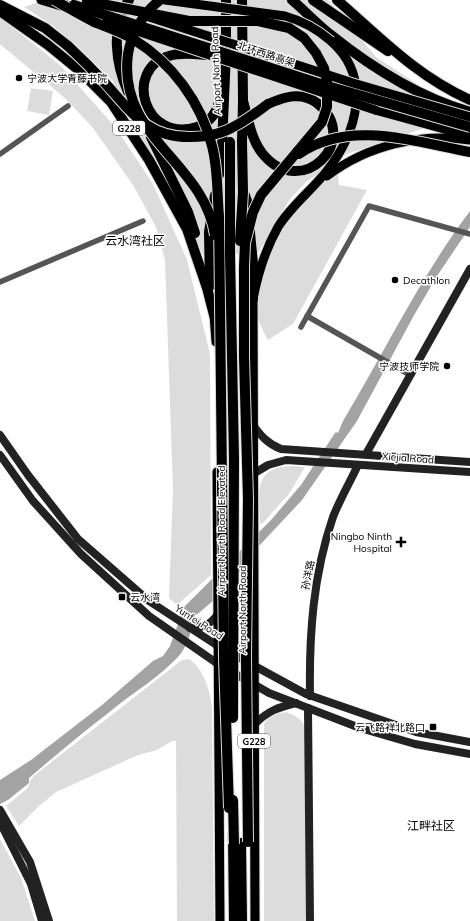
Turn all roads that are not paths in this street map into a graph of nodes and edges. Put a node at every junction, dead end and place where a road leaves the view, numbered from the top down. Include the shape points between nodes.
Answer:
1 (41, 0) edge
2 (55, 0) edge
3 (76, 0) edge
4 (85, 0) edge
5 (96, 0) edge
6 (130, 0) edge
7 (160, 0) edge
8 (165, 0) edge
9 (226, 0) edge
10 (242, 0) edge
11 (292, 0) edge
12 (313, 0) edge
13 (337, 0) edge
14 (1, 10) edge
15 (226, 50) junction
16 (207, 55) junction
17 (402, 59) junction
18 (470, 100) edge
19 (243, 101) junction
20 (68, 106) dead end
21 (470, 112) edge
22 (470, 117) edge
23 (470, 121) edge
24 (470, 127) edge
25 (470, 137) edge
26 (470, 140) edge
27 (230, 142) joint
28 (470, 152) edge
29 (0, 154) edge
30 (288, 162) junction
31 (313, 186) junction
32 (243, 192) junction
33 (143, 221) dead end
34 (469, 234) edge
35 (470, 269) edge
36 (219, 271) junction
37 (0, 282) edge
38 (206, 285) junction
39 (253, 298) junction
40 (214, 315) junction
41 (307, 316) junction
42 (301, 327) dead end
43 (410, 375) junction
44 (253, 425) junction
45 (0, 435) edge
46 (366, 454) junction
47 (0, 456) edge
48 (470, 462) edge
49 (358, 465) junction
50 (470, 472) edge
51 (253, 474) junction
52 (218, 614) junction
53 (190, 628) junction
54 (218, 646) junction
55 (218, 664) junction
56 (254, 667) junction
57 (254, 685) junction
58 (310, 696) junction
59 (296, 704) junction
60 (308, 708) junction
61 (254, 725) junction
62 (470, 742) edge
63 (470, 754) edge
64 (0, 810) edge
65 (0, 822) edge
66 (241, 843) junction
67 (42, 921) edge
68 (49, 921) edge
69 (220, 921) edge
70 (234, 921) edge
71 (242, 921) edge
72 (255, 921) edge
73 (310, 921) edge

1 - 16 main road, bridge
2 - 24 highway, 北环西路高架, bridge via 324,85
2 - 36 highway, bridge via 92,21 132,39 155,54 176,76 195,102 206,127 216,171
3 - 23 highway, 北环西路高架, bridge via 345,85
4 - 30 highway, bridge via 189,21 258,21 290,28 304,38 324,68 328,89 327,107 322,122
5 - 22 main road, bridge via 353,83
6 - 38 highway, G228 via 121,19 118,36 117,58 122,77 188,212 198,242
7 - 36 highway, bridge via 139,24 134,34 126,66 128,83 136,111 161,147 195,186 205,203 214,229
8 - 31 main road, G228, bridge via 285,16 317,29 342,50 352,67 358,93 352,123 343,148 326,173
9 - 15 highway, Airport North Road
10 - 19 highway
11 - 21 highway via 330,35 390,75 424,94
12 - 17 highway
13 - 17 highway
14 - 19 highway, bridge via 24,17 45,28 86,62 136,118 164,134 179,138 217,134 235,127 268,104 296,95 314,101 323,108 333,126 333,137 326,156 318,164 300,172 287,171 277,166 256,144
14 - 38 highway, G228 via 81,72 111,102 149,160 187,229
15 - 16 highway, bridge via 216,113 202,125 186,130 174,129 163,124 148,110 144,96 146,76 159,60 169,56
15 - 27 highway, Airport North Road via 230,86
15 - 40 highway via 222,145 209,232
16 - 25 main road, bridge via 375,110
17 - 18 highway via 421,74
19 - 32 highway, Airport North Road Elevated, bridge
20 - 29 street
26 - 31 main road via 441,138 400,141 353,158
27 - 66 highway, Airport North Road Elevated, bridge
28 - 30 highway, bridge via 366,135 338,137 319,143
30 - 66 highway, bridge via 261,195 252,212 247,231 244,267 248,499
31 - 39 main road, G228 via 278,227 261,261
32 - 39 highway via 247,201 253,264
32 - 66 highway, Airport North Road Elevated, bridge via 239,257
33 - 37 street
34 - 41 street via 368,206
35 - 43 main road
36 - 66 highway, bridge via 224,659 230,808
38 - 40 highway, G228
39 - 44 main road, Airport North Road / G228
40 - 52 main road, G228 via 217,352
41 - 42 street
41 - 43 street
43 - 46 main road
44 - 46 main road, Xiejia Road via 271,445 281,448
44 - 51 main road, Airport North Road / G228
45 - 53 main road, Yunfei Road via 78,539 149,601
46 - 48 main road, Xiejia Road
47 - 55 main road via 33,501 81,554 149,616
49 - 50 main road, Xiejia Road
49 - 51 main road, Xiejia Road via 286,460 268,465
49 - 58 main road, 孙洋路 via 334,516 320,562 311,613
51 - 56 main road, Airport North Road / G228
52 - 53 main road via 212,622
52 - 54 main road, G228
53 - 54 main road, Yunfei Road
54 - 55 main road, G228
54 - 56 main road, Yunfei Road
55 - 57 main road
55 - 69 main road, G228
56 - 57 main road, Airport North Road / G228
56 - 58 main road, Yunfei Road
57 - 59 main road
57 - 61 main road, Airport North Road / G228
58 - 62 main road, Yunfei Road via 416,732
59 - 60 main road
59 - 61 main road via 274,709
60 - 63 main road via 360,728 415,744
60 - 73 main road
61 - 72 main road, Airport North Road / G228
64 - 68 main road via 30,862
65 - 67 main road via 31,884
66 - 70 highway, Airport North Road Elevated
66 - 71 highway

